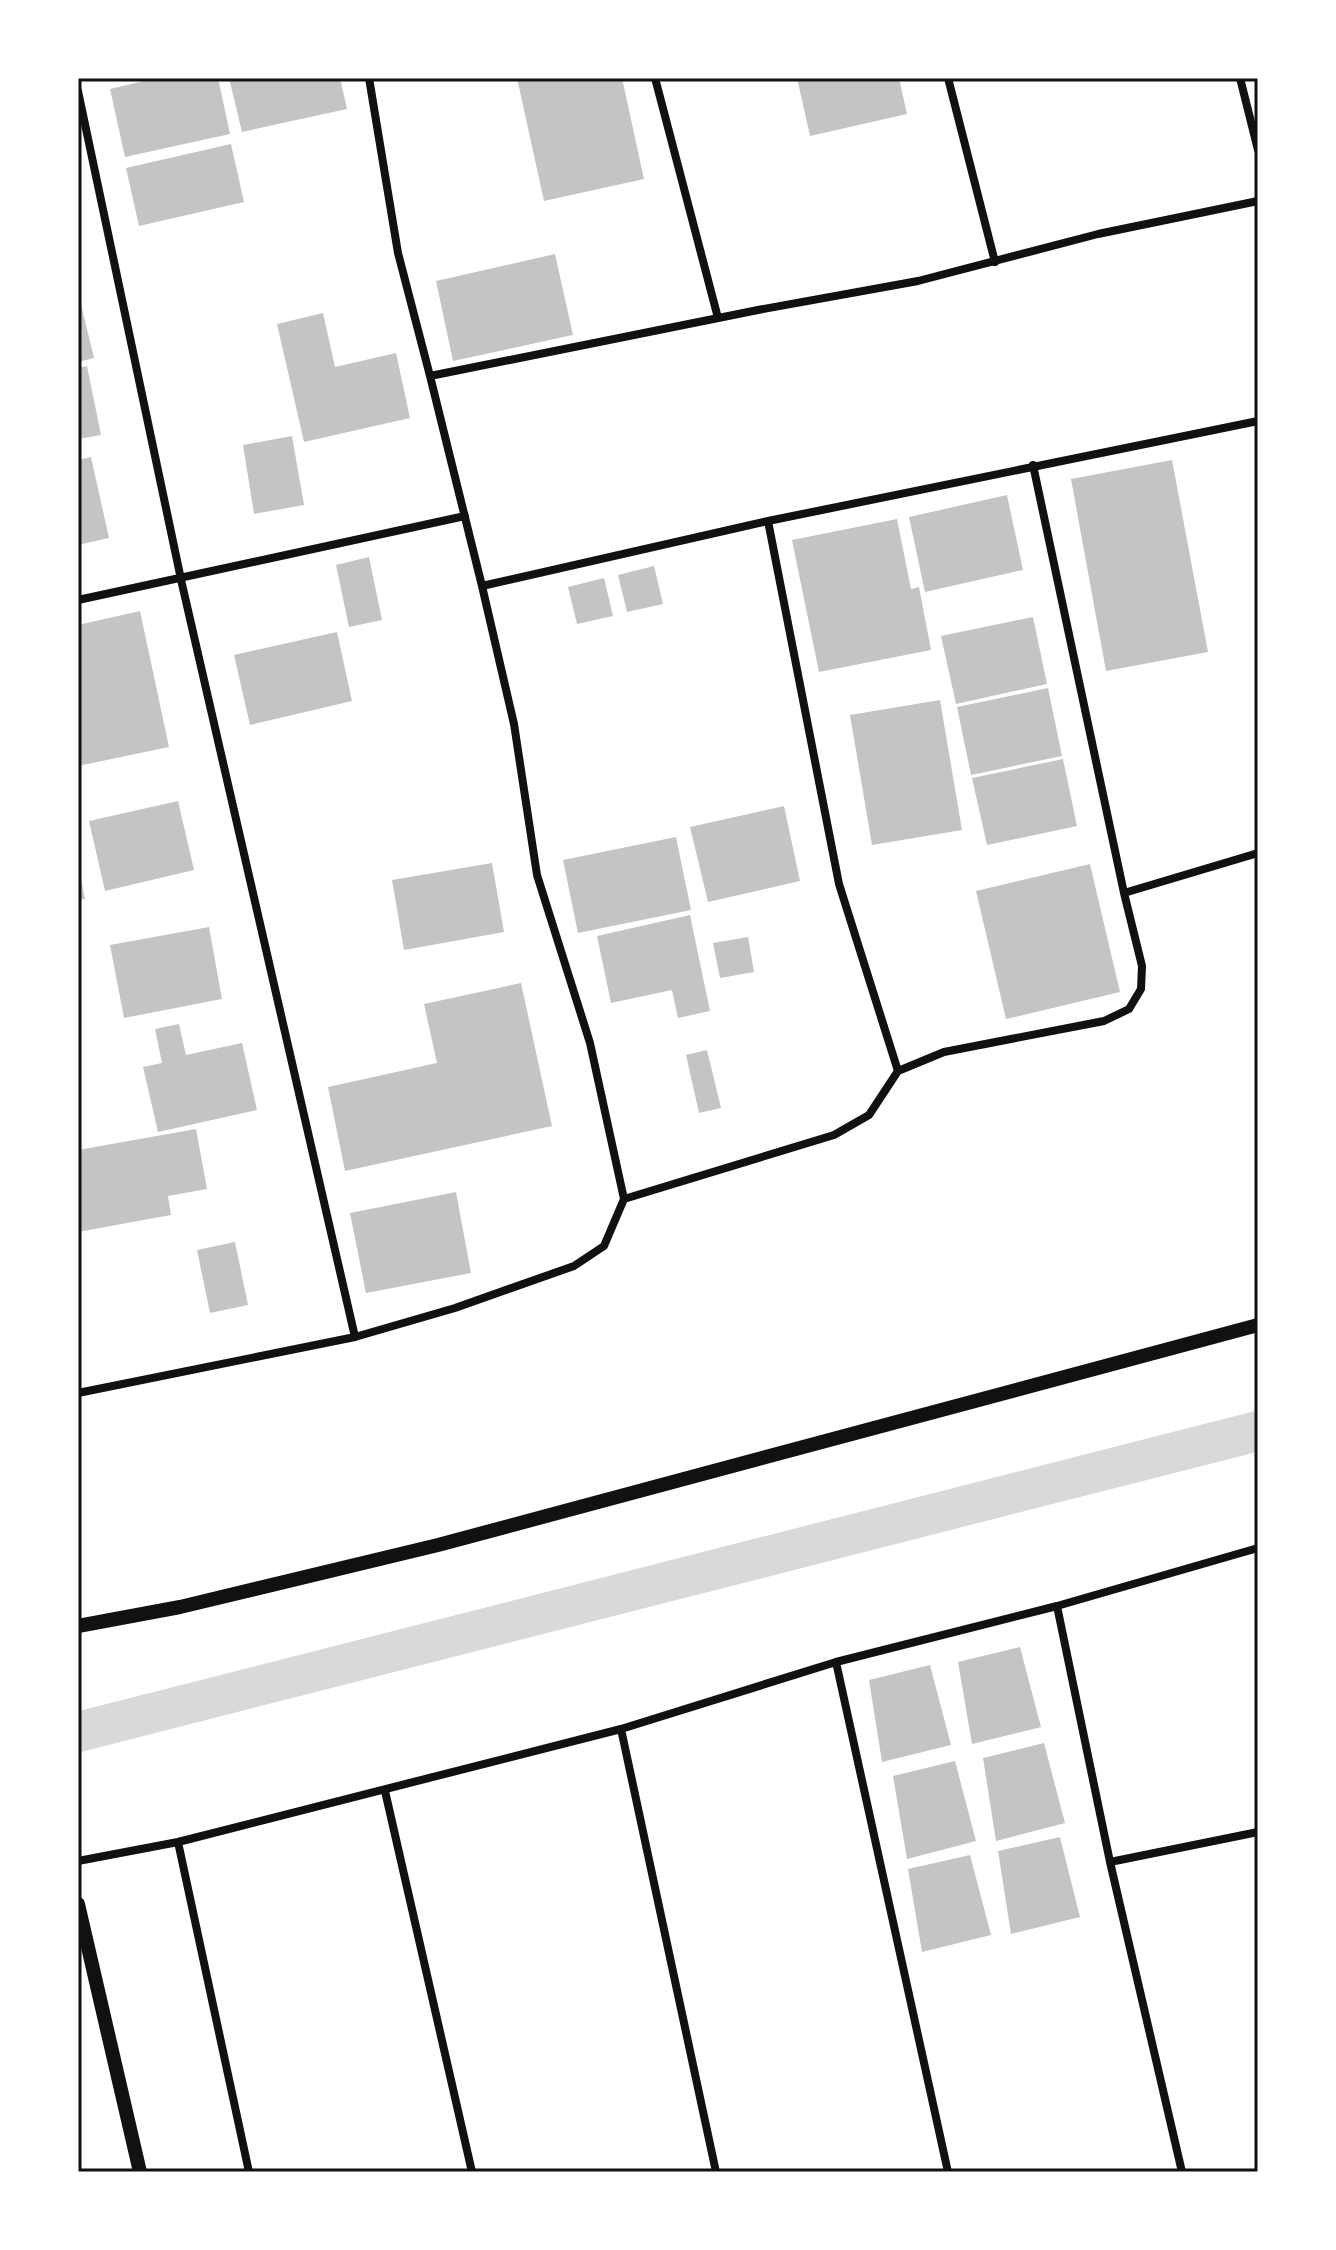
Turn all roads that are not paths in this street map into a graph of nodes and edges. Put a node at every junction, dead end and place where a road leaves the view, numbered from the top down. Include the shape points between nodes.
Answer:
1 (369, 78) edge
2 (655, 78) edge
3 (948, 78) edge
4 (1240, 78) edge
5 (78, 91) edge
6 (1256, 136) edge
7 (1258, 150) edge
8 (1258, 201) edge
9 (995, 262) junction
10 (718, 318) junction
11 (430, 376) junction
12 (1258, 421) edge
13 (1033, 465) junction
14 (465, 516) junction
15 (768, 521) junction
16 (181, 580) junction
17 (482, 586) junction
18 (78, 600) edge
19 (1258, 853) edge
20 (1124, 893) junction
21 (898, 1071) junction
22 (624, 1199) junction
23 (1258, 1325) edge
24 (355, 1337) junction
25 (78, 1392) edge
26 (1258, 1548) edge
27 (1057, 1606) junction
28 (78, 1626) edge
29 (836, 1662) junction
30 (621, 1729) junction
31 (385, 1791) junction
32 (1258, 1832) edge
33 (178, 1842) junction
34 (78, 1861) edge
35 (1110, 1862) junction
36 (78, 1904) edge
37 (140, 2172) edge
38 (249, 2172) edge
39 (472, 2172) edge
40 (716, 2172) edge
41 (948, 2172) edge
42 (1182, 2172) edge

1 - 11 street via 398,253
2 - 10 street
3 - 9 street
4 - 6 street
5 - 16 street
6 - 7 street
8 - 9 street via 1098,234
9 - 10 street
10 - 11 street
11 - 14 street
12 - 13 street
13 - 15 street
13 - 20 street
14 - 16 street
14 - 17 street
15 - 17 street
15 - 21 street via 839,884
16 - 18 street
16 - 24 street
17 - 22 street via 514,724 537,875 590,1043
19 - 20 street
20 - 21 street via 1142,966 1141,989 1129,1009 1104,1021 944,1052
21 - 22 street via 869,1115 834,1135
22 - 24 street via 604,1246 574,1266
23 - 28 street via 438,1545
24 - 25 street
26 - 27 street
27 - 29 street
27 - 35 street
29 - 30 street
29 - 41 street
30 - 31 street
30 - 40 street
31 - 33 street
31 - 39 street
32 - 35 street
33 - 34 street
33 - 38 street
35 - 42 street
36 - 37 street

